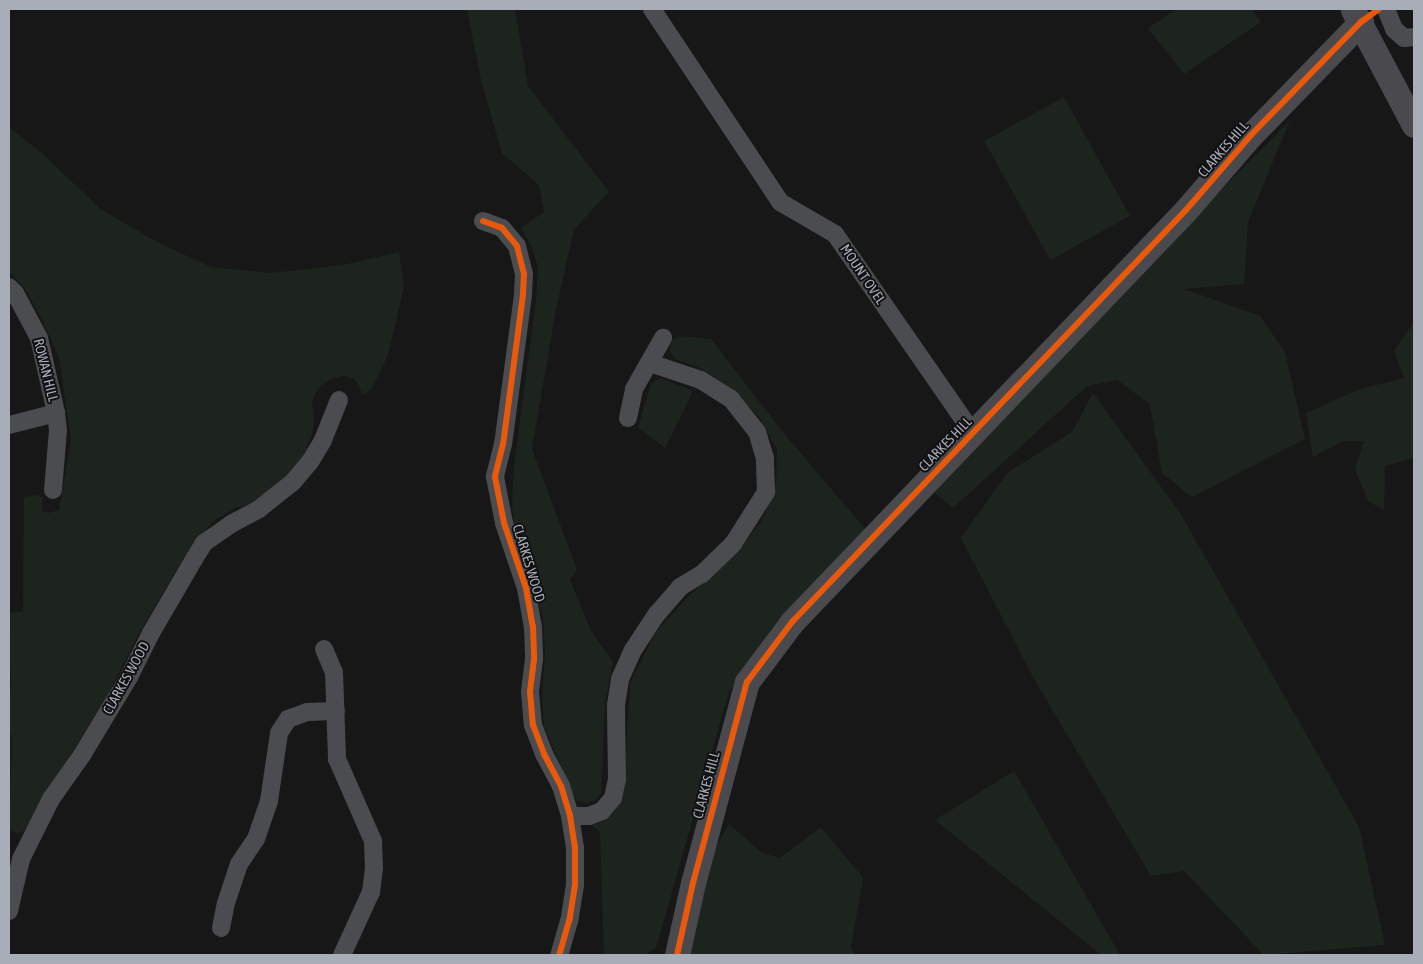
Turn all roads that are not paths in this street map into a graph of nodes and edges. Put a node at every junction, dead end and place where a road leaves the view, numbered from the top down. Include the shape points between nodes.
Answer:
1 (652, 9) edge
2 (1386, 9) edge
3 (1365, 13) edge
4 (1414, 37) edge
5 (1414, 125) edge
6 (483, 222) dead end
7 (9, 286) edge
8 (663, 338) dead end
9 (650, 363) junction
10 (339, 400) dead end
11 (56, 413) junction
12 (628, 418) dead end
13 (9, 425) edge
14 (973, 433) junction
15 (53, 490) dead end
16 (324, 649) dead end
17 (336, 711) junction
18 (570, 816) junction
19 (15, 856) edge
20 (9, 911) edge
21 (221, 928) dead end
22 (342, 955) edge
23 (559, 955) edge
24 (677, 955) edge

1 - 14 street, MOUNT OVEL via 780,202 835,234
2 - 4 street via 1394,29 1404,38
3 - 5 street
3 - 14 street, CLARKES HILL via 1186,210
6 - 18 street, CLARKES WOOD via 502,228 522,260 523,295 503,444 495,476 504,523 526,588 533,626 532,725
7 - 11 street, ROWAN HILL via 39,338
8 - 9 street
9 - 12 street via 634,389
9 - 18 street via 701,380 731,399 757,432 765,458 766,492 733,544 702,574 680,587 633,650 620,679 616,705 617,779 613,798 602,811 589,816
10 - 19 street, CLARKES WOOD via 323,440 293,482 259,509 204,543 151,633 129,678
11 - 13 street, ROWAN HILL
11 - 15 street via 58,430
14 - 24 street, CLARKES HILL via 792,622 747,682
16 - 17 street via 334,672
17 - 21 street via 307,712 288,719 279,733 269,801 256,839 240,864
17 - 22 street via 337,759 372,841 374,868 371,892
18 - 23 street, CLARKES WOOD via 575,848 575,884
19 - 20 street, CLARKES WOOD

